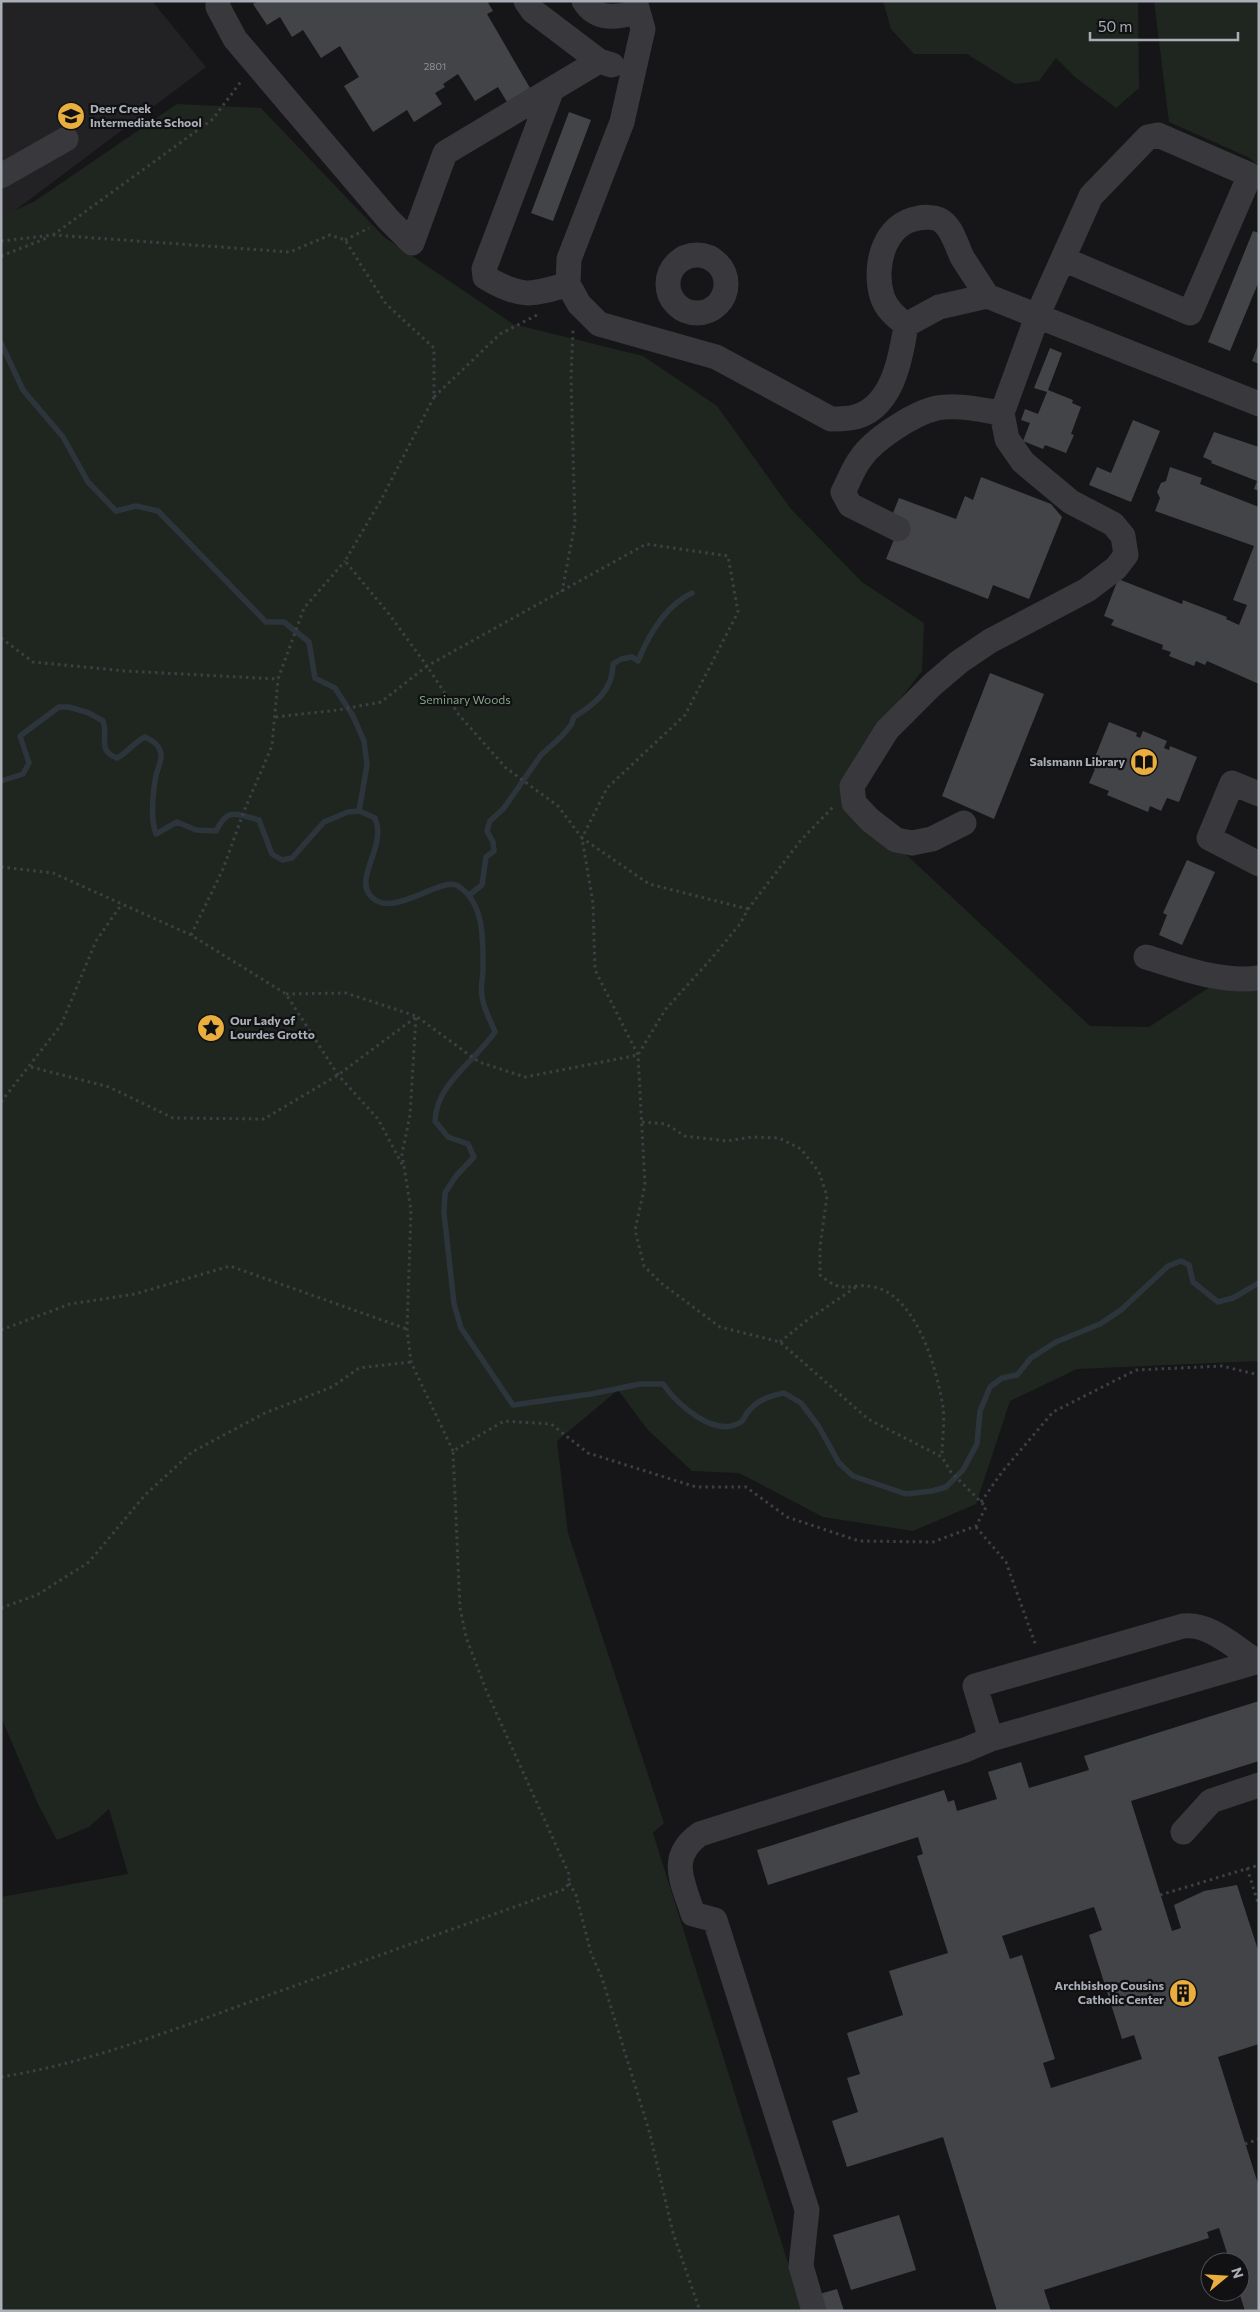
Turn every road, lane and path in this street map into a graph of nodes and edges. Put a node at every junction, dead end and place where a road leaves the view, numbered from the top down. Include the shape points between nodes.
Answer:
1 (218, 1) edge
2 (526, 1) edge
3 (584, 1) edge
4 (637, 7) edge
5 (599, 61) junction
6 (255, 62) junction
7 (634, 70) junction
8 (552, 89) junction
9 (66, 139) dead end
10 (1, 176) edge
11 (53, 235) junction
12 (1, 241) edge
13 (1, 256) edge
14 (1063, 259) junction
15 (571, 290) junction
16 (987, 296) junction
17 (682, 308) dead end
18 (542, 313) dead end
19 (1038, 314) junction
20 (906, 325) junction
21 (654, 340) junction
22 (434, 397) junction
23 (1259, 404) edge
24 (1002, 413) junction
25 (898, 529) dead end
26 (345, 561) junction
27 (562, 592) junction
28 (1, 638) edge
29 (427, 666) junction
30 (278, 679) junction
31 (275, 717) junction
32 (852, 786) junction
33 (1259, 794) edge
34 (964, 823) dead end
35 (582, 838) junction
36 (1259, 864) edge
37 (1, 867) edge
38 (121, 905) junction
39 (748, 909) junction
40 (191, 935) junction
41 (1146, 957) dead end
42 (1259, 978) edge
43 (286, 994) junction
44 (416, 1016) junction
45 (638, 1055) junction
46 (30, 1067) junction
47 (338, 1075) junction
48 (1, 1102) edge
49 (642, 1122) junction
50 (404, 1170) junction
51 (856, 1287) junction
52 (407, 1329) junction
53 (1, 1330) edge
54 (780, 1342) junction
55 (412, 1362) junction
56 (1259, 1375) edge
57 (453, 1452) junction
58 (942, 1457) junction
59 (981, 1502) junction
60 (976, 1526) junction
61 (1, 1608) edge
62 (1257, 1661) edge
63 (1043, 1666) junction
64 (990, 1739) junction
65 (1259, 1785) edge
66 (1183, 1832) dead end
67 (1259, 1865) edge
68 (1247, 1868) junction
69 (569, 1883) junction
70 (1160, 1895) dead end
71 (1259, 1906) edge
72 (1, 2077) edge
73 (1259, 2139) edge
74 (1245, 2144) dead end
75 (700, 2311) edge
76 (814, 2311) edge

1 - 6 lane via 235,39
2 - 5 lane via 532,11
3 - 4 lane via 601,16 619,17
4 - 7 lane via 643,29
5 - 7 lane
5 - 8 lane
6 - 8 lane via 412,243 445,153
6 - 11 path via 213,119
7 - 15 lane via 622,122 569,259
8 - 15 lane via 484,269 485,277 520,294
9 - 10 lane
11 - 12 path
11 - 13 path
11 - 22 path via 290,252 330,235 345,240 386,304 434,348
14 - 14 lane via 1091,196 1148,137 1158,135 1250,175 1190,313
14 - 19 lane
15 - 21 lane via 598,324
15 - 27 path via 575,523
16 - 19 lane
16 - 20 lane via 939,307
16 - 20 lane via 950,231 939,219 923,217 908,220 893,230 883,250 878,273 882,298 892,315
17 - 21 lane
18 - 22 path via 500,334
19 - 23 lane
19 - 24 lane
20 - 21 lane via 900,362 884,396 872,408 852,418 831,419 716,358
22 - 26 path
24 - 25 lane via 962,408 938,408 924,412 888,432 861,457 843,492 850,504
24 - 32 lane via 1008,439 1023,462 1071,502 1113,524 1123,536 1126,555 1116,568 1087,590 990,641 932,684 887,730
26 - 29 path
26 - 30 path via 304,608
27 - 29 path
27 - 35 path via 646,544 728,556 738,612 685,715 607,788
28 - 30 path via 33,662 125,671
29 - 31 path via 380,702
29 - 35 path via 459,715 513,773 558,806
30 - 31 path
31 - 40 path via 272,746 223,869
32 - 34 lane via 854,803 896,840 912,843 932,839
32 - 39 path via 802,840
33 - 36 lane via 1232,783 1209,838
35 - 39 path via 649,884
35 - 45 path via 593,903 595,970
37 - 38 path via 53,873
38 - 40 path
38 - 46 path via 96,940 61,1025
39 - 45 path via 740,924 665,1010
40 - 43 path
41 - 42 lane via 1213,977 1238,981
43 - 44 path via 346,993
43 - 47 path
44 - 45 path via 479,1062 526,1077
44 - 47 path
44 - 50 path via 410,1115 402,1154
45 - 49 path
46 - 47 path via 109,1087 173,1118 264,1119
46 - 48 path
47 - 50 path via 378,1119
49 - 51 path via 666,1124 685,1136 726,1141 752,1137 779,1138 802,1149 819,1172 827,1196 820,1275 834,1286
49 - 54 path via 645,1186 635,1230 644,1266 661,1283 720,1327
50 - 52 path via 411,1210
51 - 54 path
51 - 58 path via 874,1287 896,1298 920,1328 943,1408
52 - 53 path via 230,1266 135,1294 70,1304
52 - 55 path
54 - 58 path via 868,1419
55 - 57 path
55 - 61 path via 359,1368 332,1387 265,1413 192,1452 145,1495 89,1562 37,1594
56 - 59 path via 1222,1366 1136,1370 1053,1412
57 - 60 path via 504,1421 551,1424 588,1453 696,1487 746,1487 787,1517 859,1541 933,1542
57 - 69 path via 460,1608 466,1637 486,1690 569,1874
58 - 59 path via 951,1472
59 - 60 path via 986,1506
60 - 63 path via 1006,1562
62 - 63 lane via 1195,1624
62 - 64 lane
63 - 64 lane via 975,1686
64 - 76 lane via 965,1750 700,1834 688,1842 680,1856 679,1869 694,1914 715,1920 807,2210 801,2266
65 - 66 lane via 1211,1801
67 - 68 path
68 - 70 path
68 - 71 path
69 - 72 path via 565,1889 212,2016 117,2048 24,2074
69 - 75 path via 576,1895 591,1952 650,2134 673,2233
73 - 74 path

